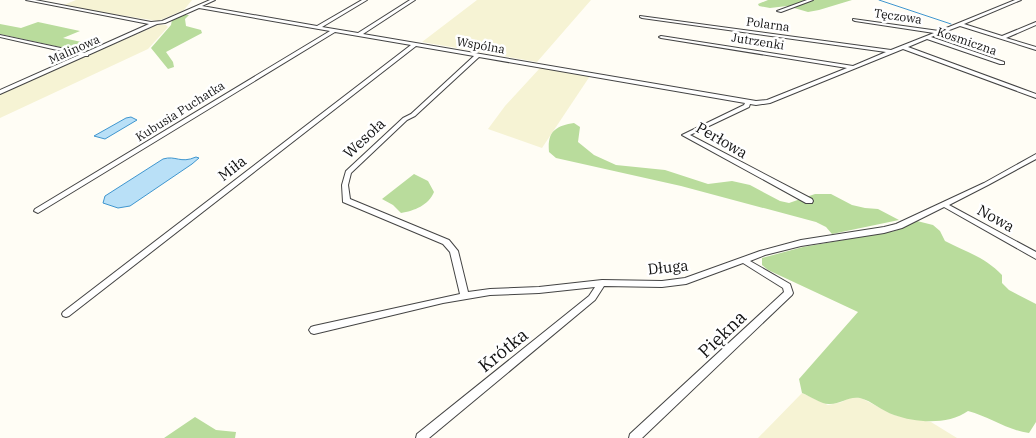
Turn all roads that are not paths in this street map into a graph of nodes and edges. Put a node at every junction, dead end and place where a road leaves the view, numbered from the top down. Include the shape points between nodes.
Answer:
1 (28, 0) edge
2 (214, 0) edge
3 (365, 0) edge
4 (413, 0) edge
5 (811, 0) edge
6 (1019, 0) edge
7 (200, 7) junction
8 (779, 11) dead end
9 (642, 16) dead end
10 (855, 20) dead end
11 (155, 23) junction
12 (1036, 23) edge
13 (959, 24) junction
14 (318, 27) junction
15 (334, 30) junction
16 (939, 32) junction
17 (360, 34) junction
18 (0, 36) edge
19 (661, 37) dead end
20 (926, 37) junction
21 (1002, 38) junction
22 (415, 44) junction
23 (903, 47) junction
24 (1036, 49) edge
25 (891, 52) junction
26 (86, 55) junction
27 (478, 55) junction
28 (1002, 63) dead end
29 (851, 67) junction
30 (0, 92) edge
31 (1036, 96) edge
32 (748, 102) junction
33 (1036, 156) edge
34 (809, 201) dead end
35 (943, 204) junction
36 (38, 211) dead end
37 (1036, 256) edge
38 (743, 260) junction
39 (602, 283) junction
40 (465, 296) junction
41 (66, 314) dead end
42 (314, 330) dead end
43 (421, 438) edge
44 (634, 438) edge

1 - 11 street, Malinowa
2 - 7 street, Malinowa
3 - 14 street
4 - 17 street
5 - 8 street
6 - 13 street
7 - 11 street, Malinowa
7 - 14 street, Wspólna
9 - 25 street, Polarna
10 - 16 street, Tęczowa
11 - 26 street, Malinowa
12 - 21 street
13 - 16 street
13 - 21 street
14 - 15 street, Wspólna
15 - 17 street, Wspólna
15 - 36 street, Kubusia Puchatka
16 - 20 street
17 - 22 street, Wspólna
18 - 26 street
19 - 29 street, Jutrzenki
20 - 23 street
20 - 28 street, Kosmiczna
21 - 24 street
22 - 27 street, Wspólna
22 - 41 street, Miła
23 - 25 street
23 - 31 street
25 - 29 street
26 - 30 street, Malinowa
27 - 32 street, Wspólna
27 - 40 street, Wesoła via 348,172 345,185 346,200 446,242 454,251
29 - 32 street via 768,102
32 - 34 street, Perłowa via 747,106 685,134
33 - 35 street, Długa
35 - 37 street, Nowa
35 - 38 street, Długa via 899,226 801,243
38 - 39 street, Długa via 686,281
38 - 44 street, Piękna via 787,286 789,293
39 - 40 street, Długa
39 - 43 street, Krótka via 592,298
40 - 42 street, Długa

